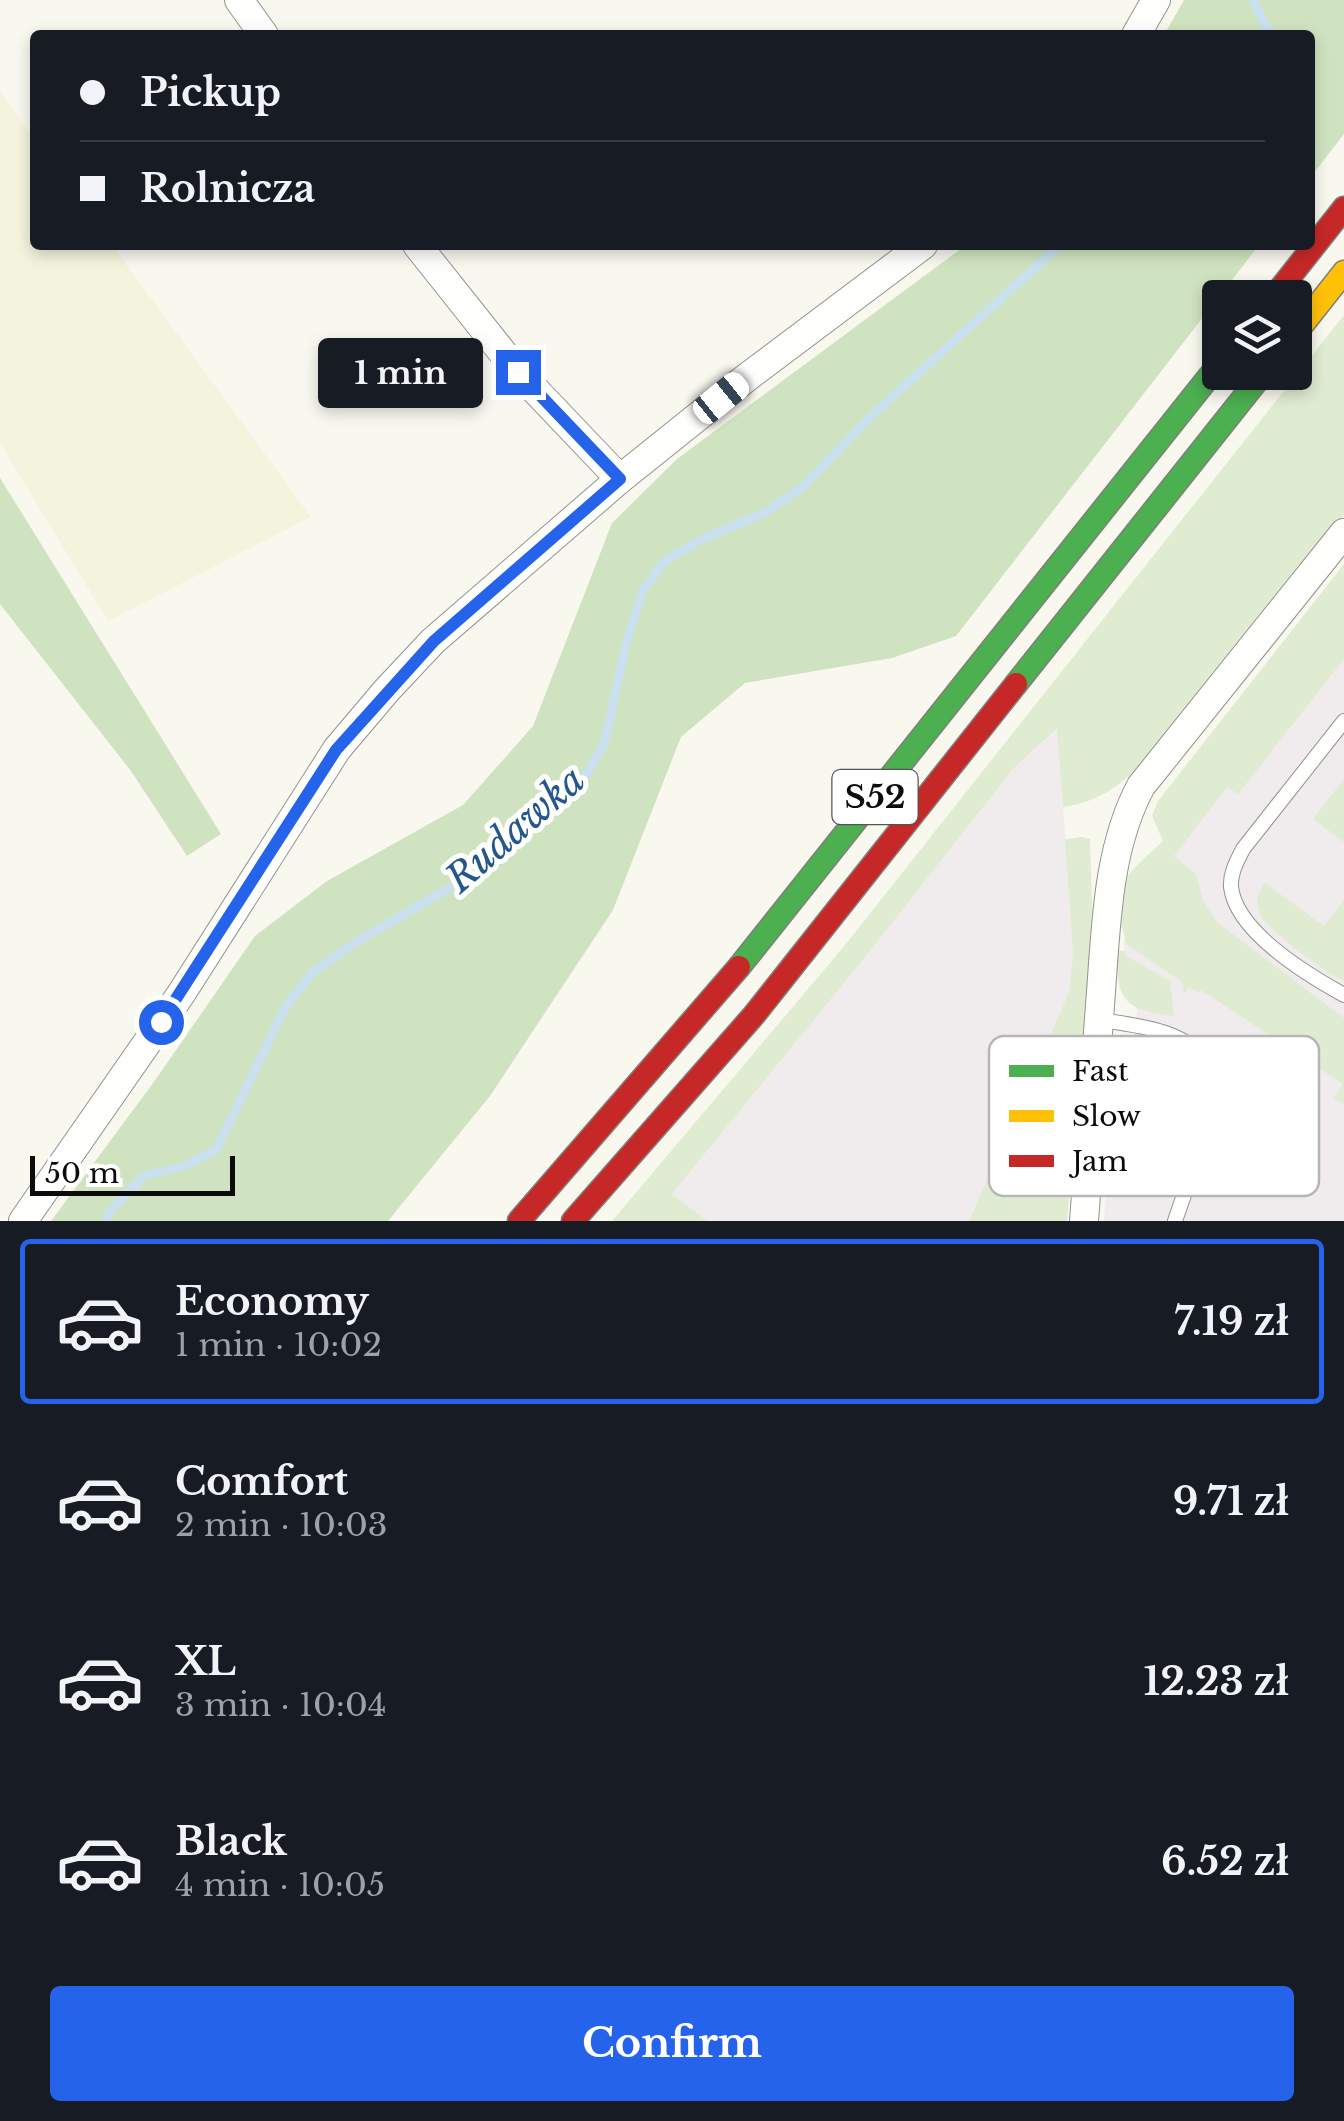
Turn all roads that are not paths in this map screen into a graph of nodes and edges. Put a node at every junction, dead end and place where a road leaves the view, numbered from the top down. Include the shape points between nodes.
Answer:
1 (239, 0) edge
2 (1156, 0) edge
3 (260, 30) edge
4 (1139, 30) edge
5 (1344, 208) edge
6 (1315, 244) edge
7 (421, 250) edge
8 (917, 250) edge
9 (1310, 250) edge
10 (1344, 272) edge
11 (1286, 280) edge
12 (1312, 312) edge
13 (1202, 387) edge
14 (1250, 390) edge
15 (620, 479) junction
16 (1344, 533) edge
17 (1344, 721) edge
18 (1344, 996) edge
19 (1099, 1020) junction
20 (1098, 1036) edge
21 (1171, 1036) edge
22 (1086, 1196) edge
23 (1183, 1196) edge
24 (23, 1221) edge
25 (519, 1221) edge
26 (573, 1221) edge
27 (1084, 1221) edge
28 (1175, 1221) edge

1 - 3 street
2 - 4 street
5 - 6 highway
7 - 15 street via 518,372
8 - 15 street
9 - 11 highway
10 - 12 highway
13 - 25 highway, S52 via 722,988
14 - 26 highway, S52 via 754,1015
15 - 24 street via 434,641 336,750 181,994
16 - 19 street via 1141,786 1126,815
17 - 18 lane via 1243,849 1231,886 1247,924
19 - 20 street
19 - 21 lane
22 - 27 street
23 - 28 lane

